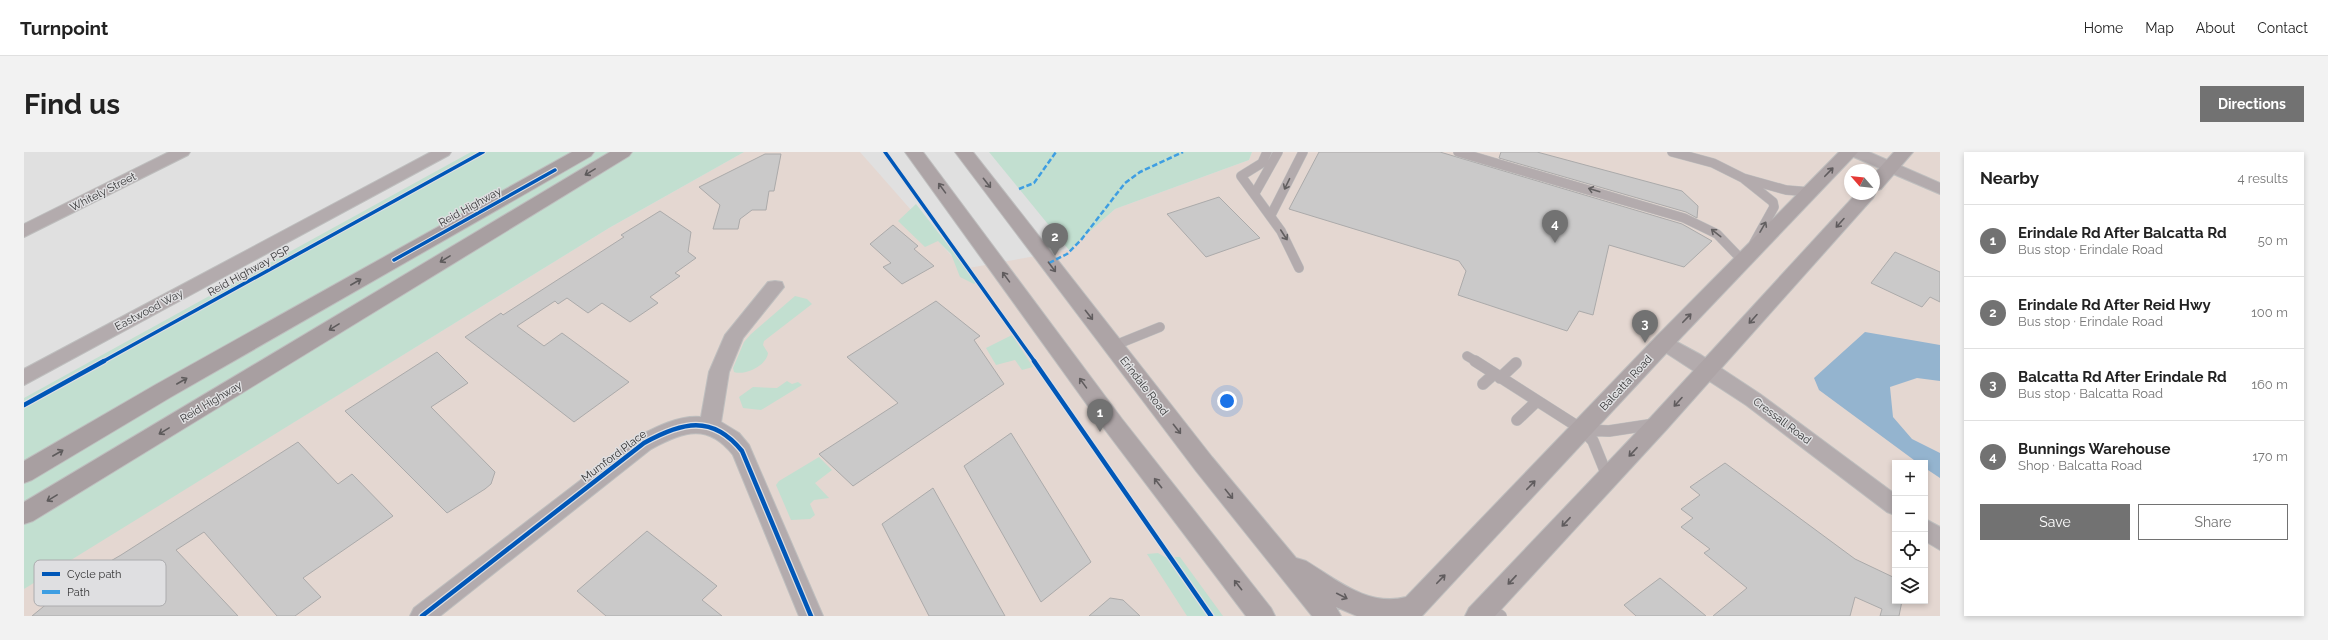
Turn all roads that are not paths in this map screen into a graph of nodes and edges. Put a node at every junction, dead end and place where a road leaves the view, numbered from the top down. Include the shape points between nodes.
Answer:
1 (182, 152) edge
2 (443, 152) edge
3 (585, 152) edge
4 (623, 152) edge
5 (914, 152) edge
6 (964, 152) edge
7 (1267, 152) edge
8 (1278, 152) edge
9 (1303, 152) edge
10 (1458, 152) edge
11 (1672, 152) edge
12 (1849, 152) edge
13 (1855, 152) edge
14 (1904, 152) edge
15 (1890, 167) junction
16 (1743, 178) junction
17 (1880, 178) edge
18 (1940, 189) edge
19 (1810, 192) junction
20 (1255, 193) junction
21 (1861, 200) edge
22 (1271, 215) junction
23 (24, 231) edge
24 (1743, 261) junction
25 (1299, 268) dead end
26 (775, 287) dead end
27 (1160, 327) dead end
28 (1664, 342) junction
29 (1113, 346) junction
30 (1467, 356) dead end
31 (1516, 363) dead end
32 (1709, 368) junction
33 (1497, 376) junction
34 (24, 378) edge
35 (1483, 384) dead end
36 (1536, 401) junction
37 (1517, 420) dead end
38 (1659, 423) junction
39 (710, 427) junction
40 (1583, 430) junction
41 (24, 473) edge
42 (1608, 478) junction
43 (1892, 504) edge
44 (24, 514) edge
45 (1928, 530) edge
46 (1940, 540) edge
47 (1284, 561) junction
48 (1410, 611) edge
49 (1489, 613) edge
50 (422, 616) edge
51 (810, 616) edge
52 (1262, 616) edge
53 (1328, 616) edge

1 - 23 street, Whitely Street
2 - 34 street, Eastwood Way
41 -> 3 highway, Reid Highway via 163,391
4 -> 44 highway, Reid Highway
52 -> 5 main road via 1114,426
6 -> 29 main road, Erindale Road
7 - 20 lane via 1262,163 1241,176
8 - 20 lane
9 -> 22 lane
24 -> 10 lane via 1713,230 1684,218
11 - 16 lane via 1713,163
19 -> 12 main road, Balcatta Road
13 - 15 street
14 - 15 main road
15 - 17 main road
15 - 18 street
16 - 19 lane via 1786,190
24 -> 16 lane via 1774,208 1773,202
19 - 24 main road, Balcatta Road
20 - 22 lane
21 -> 32 main road
22 -> 25 lane via 1292,248
28 -> 24 main road, Balcatta Road
26 - 39 street via 735,335 719,372
27 - 29 lane
28 - 32 street, Cressall Road
28 - 40 main road, Balcatta Road
29 -> 47 main road, Erindale Road via 1204,464
30 - 33 lane
31 - 33 lane
32 -> 38 main road
32 - 43 street, Cressall Road
33 - 35 lane
33 - 36 lane
36 - 37 lane
36 - 40 lane
38 - 40 lane via 1609,431
38 -> 42 main road
39 - 50 street, Mumford Place via 686,424 665,430 644,442
39 - 51 street, Mumford Place via 735,441 742,451
40 - 42 lane via 1593,441
48 -> 40 main road, Balcatta Road
42 -> 49 main road
45 - 46 street
47 -> 48 main road via 1339,595 1361,605 1390,612
47 - 53 main road, Erindale Road

